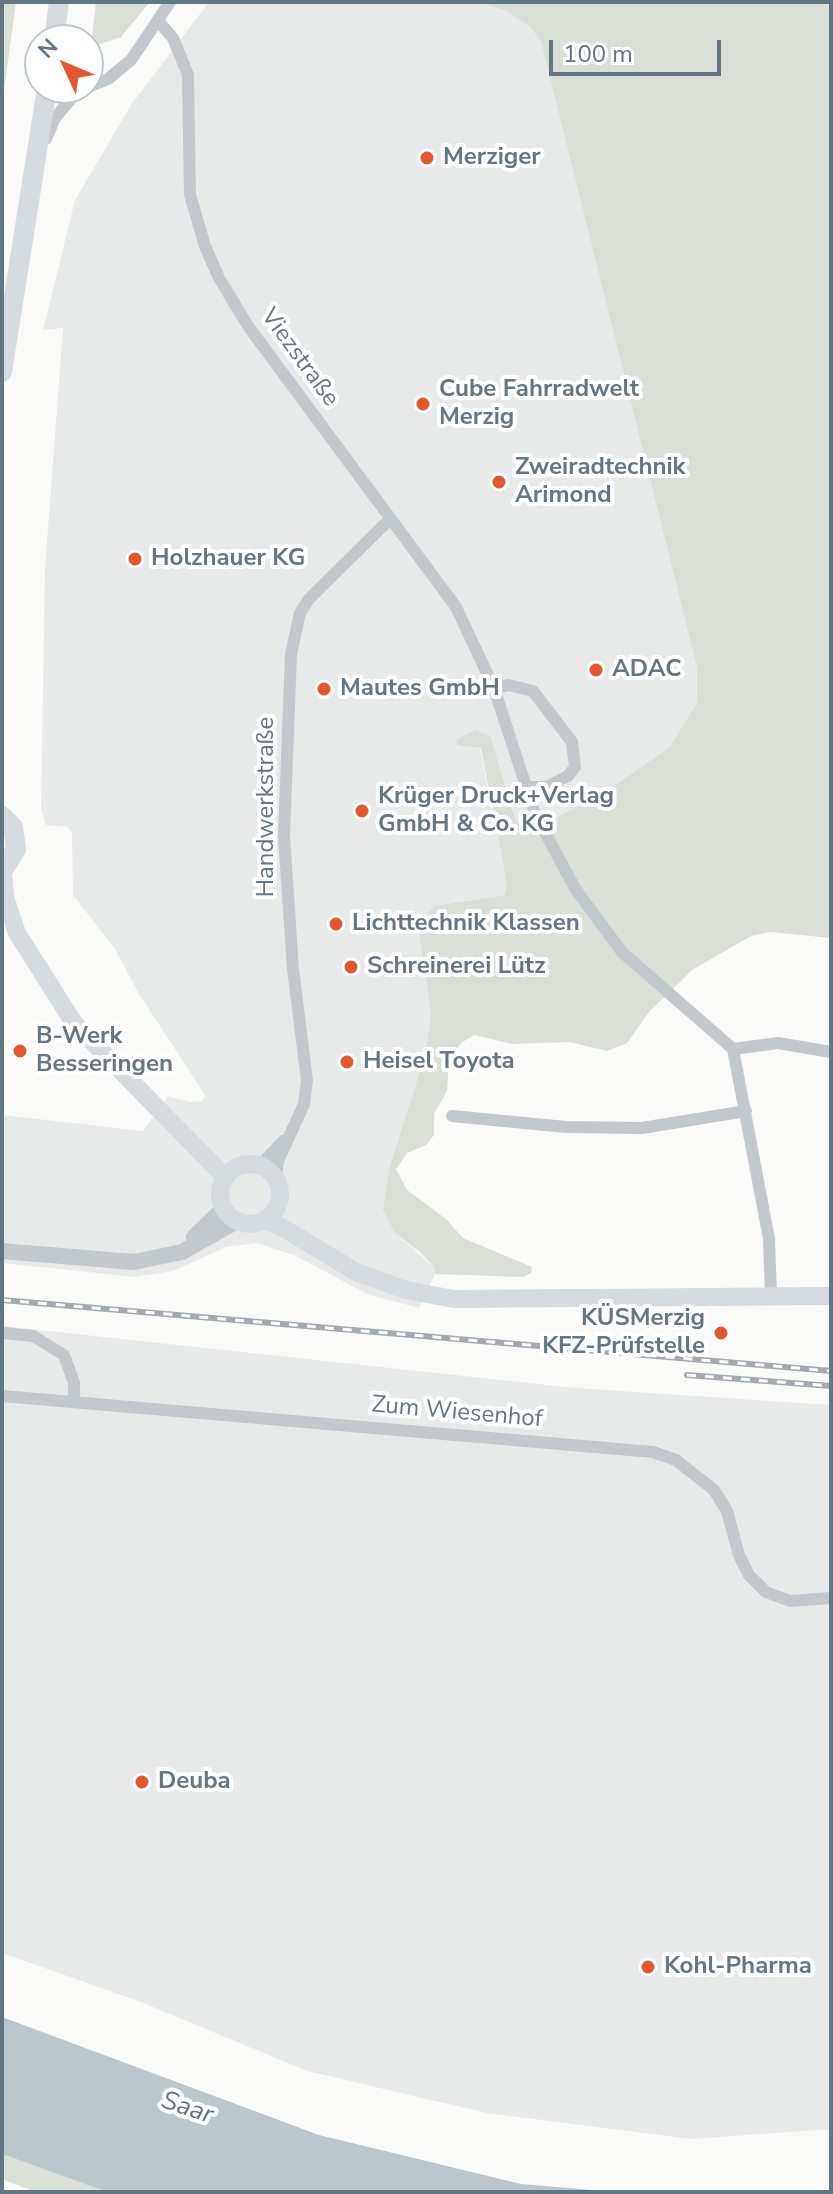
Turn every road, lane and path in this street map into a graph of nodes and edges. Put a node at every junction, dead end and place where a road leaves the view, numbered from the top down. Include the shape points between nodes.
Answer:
1 (170, 2) edge
2 (158, 21) junction
3 (104, 78) edge
4 (44, 104) edge
5 (67, 104) edge
6 (33, 176) junction
7 (2, 372) edge
8 (390, 519) junction
9 (494, 688) junction
10 (524, 787) junction
11 (2, 816) edge
12 (2, 872) edge
13 (6, 908) edge
14 (733, 1049) junction
15 (831, 1052) edge
16 (746, 1111) junction
17 (452, 1116) dead end
18 (292, 1129) junction
19 (260, 1166) junction
20 (232, 1173) junction
21 (276, 1179) junction
22 (278, 1204) junction
23 (230, 1214) junction
24 (265, 1220) junction
25 (2, 1251) edge
26 (376, 1279) junction
27 (771, 1295) junction
28 (831, 1296) edge
29 (2, 1333) edge
30 (2, 1396) edge
31 (74, 1402) junction
32 (831, 1598) edge

1 - 2 street
2 - 3 street via 120,70
2 - 8 street, Viezstraße via 173,38 188,75 188,185 219,278 248,326
4 - 6 main road
5 - 6 street via 55,118
6 - 7 main road
8 - 9 street, Viezstraße via 456,607
8 - 18 street, Handwerkstraße via 309,599 300,613 291,654 284,836 307,1081
9 - 10 street, Viezstraße
9 - 10 street via 509,685 533,691 572,742 575,767 568,776 546,787
10 - 14 street, Viezstraße via 554,852 622,952
11 - 12 main road via 16,837 13,859
12 - 13 main road
13 - 20 main road via 74,1023 121,1075
14 - 15 street via 778,1043
14 - 16 street
16 - 17 street via 642,1128
16 - 27 street via 769,1239
18 - 19 street, Handwerkstraße
18 - 21 street, Handwerkstraße
19 - 20 main road
19 - 21 main road
20 - 23 main road via 221,1193
21 - 22 main road
22 - 24 main road
22 - 26 main road via 344,1260
23 - 24 main road via 256,1224
23 - 25 street via 157,1257 118,1263
24 - 26 main road
26 - 27 main road via 454,1299
27 - 28 main road
29 - 31 street via 33,1336 64,1355
30 - 31 street, Zum Wiesenhof
31 - 32 street, Zum Wiesenhof via 653,1452 676,1460 714,1490 727,1511 749,1575 766,1592 790,1601

